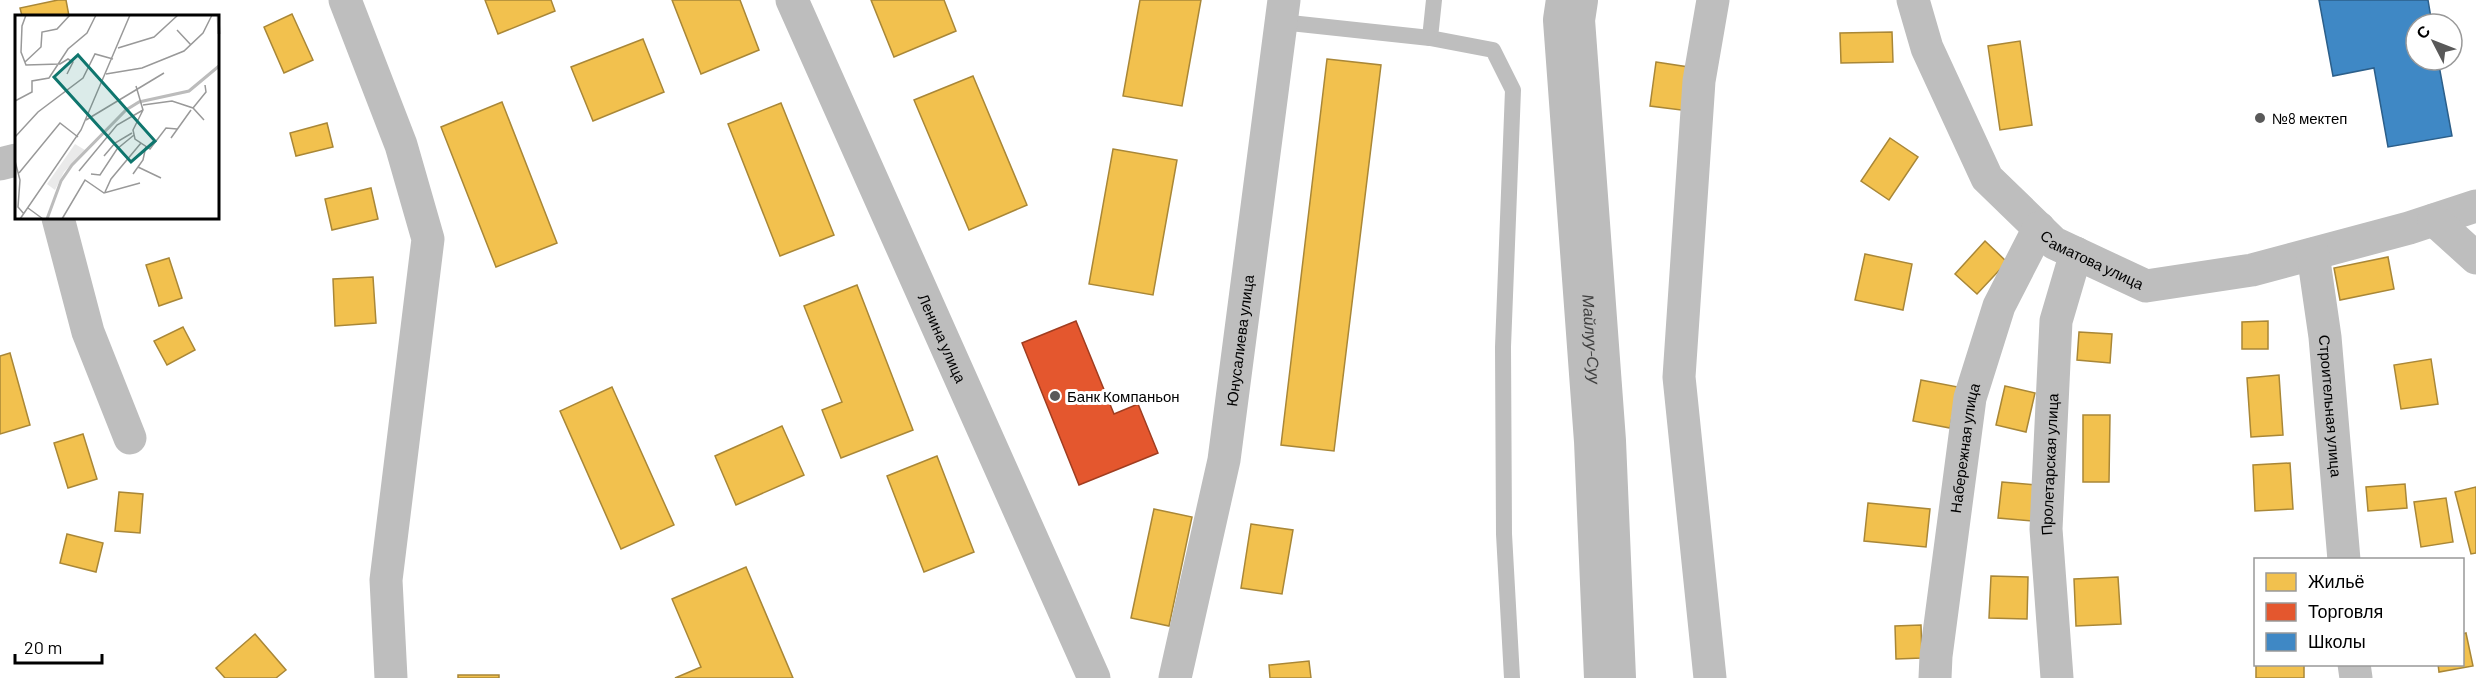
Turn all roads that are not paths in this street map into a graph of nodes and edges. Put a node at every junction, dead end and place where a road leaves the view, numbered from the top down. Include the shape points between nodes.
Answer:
1 (345, 0) edge
2 (792, 0) edge
3 (1434, 0) edge
4 (1713, 0) edge
5 (1913, 0) edge
6 (1283, 11) edge
7 (1430, 38) junction
8 (15, 160) edge
9 (0, 164) edge
10 (2476, 206) edge
11 (58, 219) edge
12 (2434, 220) junction
13 (2039, 228) junction
14 (2076, 253) junction
15 (2313, 254) junction
16 (2476, 258) edge
17 (130, 438) dead end
18 (2344, 558) edge
19 (391, 678) edge
20 (1094, 678) edge
21 (1174, 678) edge
22 (1512, 678) edge
23 (1710, 678) edge
24 (1935, 678) edge
25 (2057, 678) edge

1 - 19 street via 401,145 428,239 386,580
2 - 20 main road, Ленина улица
3 - 7 lane
4 - 23 street via 1700,81 1679,376
5 - 13 street, Саматова улица via 1927,48 1987,178
6 - 7 lane
6 - 21 street, Юнусалиева улица via 1224,460
7 - 22 lane via 1493,50 1512,90 1503,347 1504,534
8 - 9 street
10 - 12 street, Саматова улица
11 - 17 street via 88,332
12 - 15 street, Саматова улица
12 - 16 street
13 - 14 street, Саматова улица via 2054,243
13 - 24 street, Набережная улица via 1999,306 1970,398
14 - 15 street, Саматова улица via 2146,286 2252,270
14 - 25 street, Пролетарская улица via 2056,321 2048,483 2046,529
15 - 18 street, Строительная улица via 2325,337

